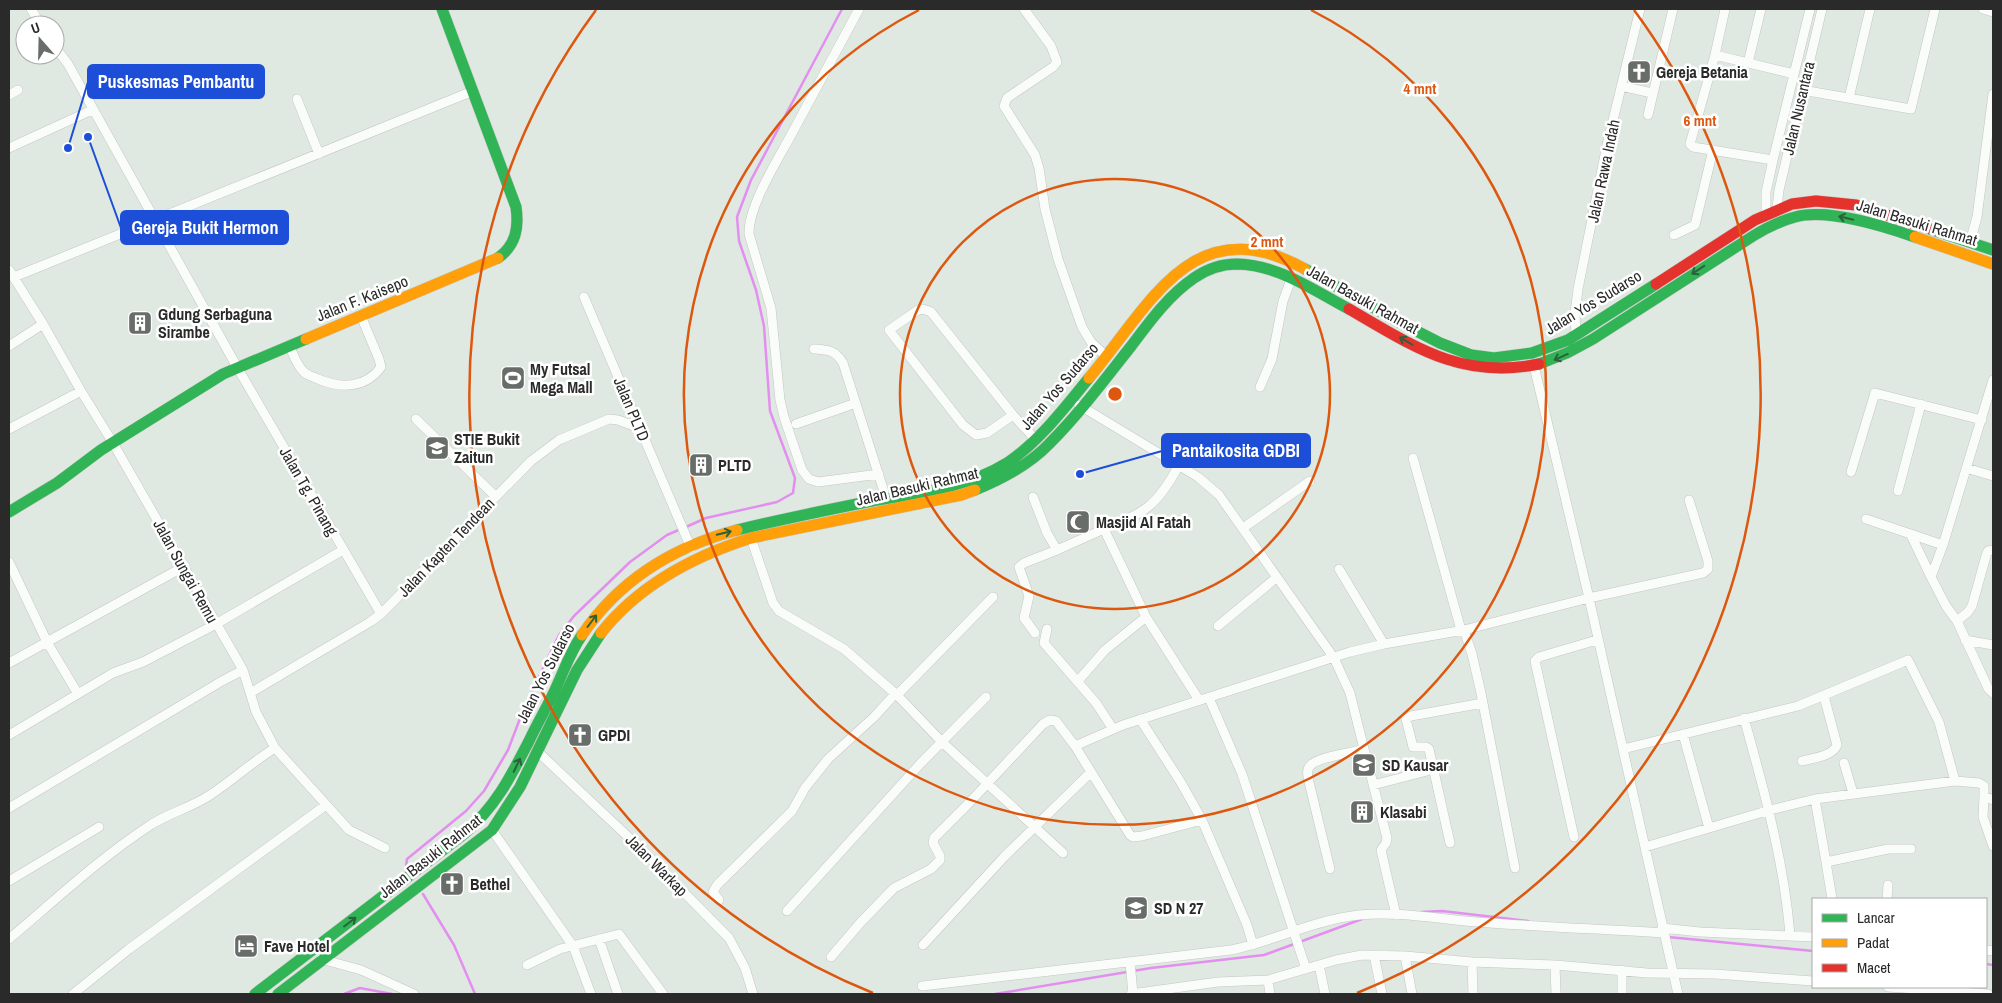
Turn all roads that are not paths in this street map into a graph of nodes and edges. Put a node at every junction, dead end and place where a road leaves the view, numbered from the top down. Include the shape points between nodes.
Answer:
1 (442, 9) edge
2 (858, 9) edge
3 (1024, 9) edge
4 (1640, 9) edge
5 (1673, 9) edge
6 (1725, 9) edge
7 (1761, 9) edge
8 (1810, 9) edge
9 (1822, 9) edge
10 (1870, 9) edge
11 (1935, 9) edge
12 (1983, 9) edge
13 (1993, 12) edge
14 (1715, 55) junction
15 (65, 60) edge
16 (1748, 63) junction
17 (1794, 74) junction
18 (1621, 86) junction
19 (18, 90) dead end
20 (1802, 90) junction
21 (473, 91) junction
22 (9, 94) edge
23 (1652, 94) junction
24 (1993, 94) edge
25 (1849, 98) junction
26 (297, 99) dead end
27 (92, 110) junction
28 (1648, 115) dead end
29 (9, 148) edge
30 (1713, 150) junction
31 (319, 154) junction
32 (1773, 160) junction
33 (1777, 208) junction
34 (1766, 214) junction
35 (154, 220) junction
36 (1674, 235) dead end
37 (1970, 242) junction
38 (1993, 250) edge
39 (1993, 264) edge
40 (11, 273) edge
41 (1292, 277) junction
42 (584, 297) dead end
43 (360, 316) junction
44 (43, 324) junction
45 (1576, 336) junction
46 (9, 346) edge
47 (289, 346) junction
48 (814, 349) dead end
49 (1107, 357) junction
50 (1534, 366) junction
51 (237, 367) junction
52 (1993, 380) edge
53 (1260, 387) dead end
54 (81, 392) junction
55 (1071, 400) junction
56 (856, 403) junction
57 (1920, 404) junction
58 (1082, 407) junction
59 (1013, 415) junction
60 (416, 419) dead end
61 (1982, 420) junction
62 (796, 424) dead end
63 (9, 429) edge
64 (642, 429) junction
65 (1035, 439) junction
66 (113, 443) junction
67 (1413, 458) dead end
68 (1179, 465) junction
69 (1966, 468) junction
70 (1851, 472) dead end
71 (878, 474) junction
72 (1993, 476) edge
73 (1310, 481) dead end
74 (1898, 490) dead end
75 (495, 496) junction
76 (1033, 497) dead end
77 (886, 498) junction
78 (1689, 500) dead end
79 (9, 512) edge
80 (1866, 519) dead end
81 (1243, 528) junction
82 (1104, 529) junction
83 (1911, 534) junction
84 (751, 538) junction
85 (687, 539) junction
86 (1943, 545) junction
87 (343, 550) junction
88 (1057, 550) junction
89 (1993, 550) edge
90 (695, 558) junction
91 (9, 562) edge
92 (185, 566) junction
93 (1339, 569) dead end
94 (1931, 577) junction
95 (1276, 578) junction
96 (993, 596) dead end
97 (1589, 598) junction
98 (381, 614) junction
99 (1146, 617) junction
100 (1957, 621) junction
101 (216, 624) junction
102 (1218, 626) dead end
103 (1048, 629) dead end
104 (1463, 630) junction
105 (1035, 633) dead end
106 (1597, 640) junction
107 (1965, 640) junction
108 (47, 642) junction
109 (1384, 644) junction
110 (1993, 646) edge
111 (1334, 658) junction
112 (9, 663) edge
113 (244, 670) junction
114 (1078, 681) junction
115 (252, 692) junction
116 (1993, 692) edge
117 (78, 694) junction
118 (896, 694) junction
119 (1824, 696) junction
120 (986, 697) dead end
121 (1209, 698) junction
122 (1199, 700) junction
123 (1483, 703) junction
124 (1744, 718) junction
125 (1140, 719) junction
126 (1113, 729) junction
127 (1683, 734) junction
128 (9, 735) edge
129 (942, 742) junction
130 (1075, 746) junction
131 (275, 748) junction
132 (1364, 749) junction
133 (1622, 749) junction
134 (538, 752) junction
135 (1802, 761) dead end
136 (1844, 763) dead end
137 (1427, 771) dead end
138 (1091, 772) junction
139 (1955, 781) junction
140 (987, 783) junction
141 (1374, 784) junction
142 (506, 788) junction
143 (1853, 793) junction
144 (516, 795) junction
145 (1984, 796) junction
146 (1815, 799) junction
147 (1993, 800) edge
148 (326, 805) junction
149 (9, 808) edge
150 (1770, 810) junction
151 (1202, 820) junction
152 (99, 828) dead end
153 (1036, 828) junction
154 (1708, 828) junction
155 (492, 830) junction
156 (1574, 837) dead end
157 (1450, 843) dead end
158 (1993, 846) edge
159 (1645, 847) junction
160 (385, 848) dead end
161 (1911, 849) dead end
162 (1063, 853) dead end
163 (1826, 862) junction
164 (1515, 868) dead end
165 (1330, 869) dead end
166 (9, 881) edge
167 (1888, 885) dead end
168 (1832, 898) edge
169 (1887, 898) edge
170 (719, 900) dead end
171 (787, 912) dead end
172 (1396, 914) junction
173 (1663, 932) junction
174 (1294, 935) junction
175 (1790, 935) junction
176 (1812, 937) edge
177 (9, 939) edge
178 (599, 939) junction
179 (1253, 945) junction
180 (573, 946) junction
181 (923, 946) dead end
182 (306, 955) junction
183 (1374, 955) junction
184 (1405, 956) junction
185 (831, 957) dead end
186 (322, 960) junction
187 (1472, 962) junction
188 (527, 965) dead end
189 (1319, 965) junction
190 (1555, 965) junction
191 (1130, 966) junction
192 (1305, 966) junction
193 (1672, 969) junction
194 (1622, 970) junction
195 (1268, 980) junction
196 (1812, 981) edge
197 (922, 986) dead end
198 (1902, 988) edge
199 (1132, 991) edge
200 (73, 994) edge
201 (255, 994) edge
202 (278, 994) edge
203 (414, 994) edge
204 (591, 994) edge
205 (618, 994) edge
206 (663, 994) edge
207 (754, 994) edge
208 (1270, 994) edge
209 (1325, 994) edge
210 (1382, 994) edge
211 (1412, 994) edge
212 (1473, 994) edge
213 (1556, 994) edge
214 (1622, 994) edge
215 (1678, 994) edge
216 (1988, 994) edge

1 - 21 main road, Jalan F. Kaisepo
2 - 71 street via 769,177 751,216 749,234 771,308 782,409 802,470 818,482
3 - 49 street via 1051,46 1057,62 1007,98 1004,106 1035,155 1058,259 1082,327 1091,342
4 - 18 street, Jalan Rawa Indah
5 - 23 street
6 - 14 street
7 - 16 street
8 - 17 street
9 - 20 street, Jalan Nusantara
10 - 25 street
11 - 25 street via 1911,110
12 - 13 street
14 - 16 street
14 - 30 street via 1690,143 1693,147
15 - 27 street, Jalan Tg. Pinang
16 - 17 street
17 - 32 street
18 - 23 street
18 - 45 street, Jalan Rawa Indah via 1578,289
19 - 22 street
20 - 25 street
20 - 33 street, Jalan Nusantara
21 - 31 street
21 - 43 main road, Jalan F. Kaisepo via 514,200 518,224 513,242 503,255 481,266
23 - 28 street
24 - 37 street via 1977,217
26 - 31 street
27 - 29 street
27 - 35 street, Jalan Tg. Pinang
30 - 32 street
30 - 36 street via 1695,225
31 - 35 street
32 - 34 street via 1766,192
33 - 34 main road, Jalan Yos Sudarso
33 - 37 main road, Jalan Yos Sudarso via 1794,202 1834,201
34 - 45 main road, Jalan Yos Sudarso
35 - 40 street
35 - 51 street, Jalan Tg. Pinang
37 - 38 main road, Jalan Yos Sudarso
39 -> 50 main road, Jalan Basuki Rahmat via 1887,227 1832,214 1796,216 1768,227 1581,347
40 - 44 street, Jalan Sungai Remu
50 -> 41 main road, Jalan Basuki Rahmat via 1489,369 1442,359
41 - 53 street via 1283,301 1272,359
41 - 58 main road, Jalan Basuki Rahmat via 1263,267 1235,264 1205,271 1169,302
42 - 64 street, Jalan PLTD
43 - 47 main road, Jalan F. Kaisepo
43 - 47 street via 381,367 364,382 338,386 311,376 298,364
44 - 46 street
44 - 54 street, Jalan Sungai Remu
45 - 49 main road, Jalan Yos Sudarso via 1534,353 1496,358 1475,356 1441,345 1294,263 1262,250 1235,248 1209,254 1178,272
47 - 51 main road, Jalan F. Kaisepo
48 - 56 street via 830,350 839,357
49 - 55 main road, Jalan Yos Sudarso
50 - 97 street
51 - 66 main road, Jalan F. Kaisepo
51 - 87 street, Jalan Tg. Pinang
52 - 61 street
54 - 63 street
54 - 66 street, Jalan Sungai Remu
55 - 58 street
55 - 65 main road, Jalan Yos Sudarso
56 - 62 street
56 - 71 street
57 - 61 street
57 - 70 street via 1875,394
57 - 74 street
58 - 68 street
58 - 84 main road, Jalan Basuki Rahmat via 1038,455 993,484 923,504
59 - 59 street via 987,433 972,433 889,330 918,310 931,312
59 - 65 street
60 - 75 street
61 - 69 street
64 - 75 street, Jalan Kapten Tendean via 609,419 559,440 541,452
64 - 85 street, Jalan PLTD
65 - 77 main road, Jalan Yos Sudarso via 990,472 945,487
66 - 79 main road, Jalan F. Kaisepo
66 - 92 street, Jalan Sungai Remu
67 - 104 street
68 - 81 street via 1209,485
68 - 82 street via 1164,492 1151,505 1137,515
69 - 72 street
69 - 86 street
71 - 77 street
73 - 81 street
75 - 98 street, Jalan Kapten Tendean
76 - 88 street
85 -> 77 main road, Jalan Yos Sudarso
78 - 97 street via 1708,570
80 - 83 street
81 - 95 street
82 - 88 street
82 - 99 street
83 - 86 street
83 - 94 street
84 - 90 main road, Jalan Basuki Rahmat
84 - 118 street via 773,603 779,611 844,649
85 - 90 street, Jalan PLTD
142 -> 85 main road, Jalan Yos Sudarso via 566,662 591,621 630,583
86 - 94 street
87 - 98 street, Jalan Tg. Pinang
87 - 101 street
88 - 105 street via 1019,567 1029,596 1024,618
89 - 100 street via 1986,556 1972,606
90 - 134 main road, Jalan Basuki Rahmat via 645,589 602,631 557,710
91 - 108 street
92 - 101 street, Jalan Sungai Remu
92 - 108 street
93 - 109 street
94 - 100 street
95 - 102 street
95 - 111 street
96 - 118 street
97 - 104 street
97 - 106 street
98 - 115 street, Jalan Kapten Tendean
99 - 114 street via 1105,650
99 - 122 street
100 - 107 street
101 - 113 street, Jalan Sungai Remu
101 - 117 street via 143,662 113,673
103 - 114 street via 1044,643
104 - 109 street
104 - 123 street
106 - 133 street
106 - 156 street via 1539,657 1535,661
107 - 110 street
107 - 116 street via 1988,688
108 - 112 street
108 - 117 street
109 - 111 street
111 - 121 street
111 - 132 street via 1350,692
113 - 115 street, Jalan Sungai Remu
113 - 149 street
114 - 126 street
115 - 131 street, Jalan Sungai Remu via 256,712
117 - 128 street
118 - 129 street
118 - 170 street via 828,759 804,788 792,812 717,885 713,892
119 - 124 street via 1798,706
119 - 135 street via 1836,749
119 - 139 street via 1909,661 1938,722
120 - 129 street
121 - 122 street
121 - 174 street via 1242,774
122 - 125 street
123 - 157 street via 1406,719 1413,747 1429,749
123 - 164 street
124 - 127 street
124 - 150 street
125 - 126 street
125 - 151 street
126 - 130 street
127 - 133 street
127 - 154 street
129 - 140 street
129 - 171 street
130 - 138 street
130 - 140 street via 1056,721 1050,720
131 - 148 street, Jalan Sungai Remu
131 - 177 street via 209,796 161,818 132,838
132 - 141 street
132 - 165 street via 1320,760 1308,768
133 - 159 street
134 - 144 main road, Jalan Basuki Rahmat
134 - 207 street, Jalan Warkap via 729,938
136 - 143 street
137 - 141 street
138 - 151 street via 1126,830 1134,837
138 - 153 street
139 - 143 street
139 - 145 street via 1983,783
140 - 153 street
140 - 185 street via 934,838 933,843 940,856 936,865 894,888
141 - 172 street via 1387,841 1381,850
142 - 144 main road
182 -> 142 main road, Jalan Yos Sudarso via 480,821
143 - 146 street
144 - 155 main road, Jalan Basuki Rahmat
145 - 147 street
145 - 158 street via 1983,817
146 - 150 street
146 - 163 street
148 - 160 street, Jalan Sungai Remu via 351,832
148 - 200 street via 129,948
150 - 154 street
150 - 175 street
151 - 179 street
152 - 166 street
153 - 162 street
153 - 181 street via 1004,857
154 - 159 street
155 - 180 street
155 - 186 main road, Jalan Basuki Rahmat
159 - 173 street
161 - 163 street via 1888,849
163 - 168 street
167 - 169 street
172 - 173 street
172 - 174 street via 1332,920 1309,925
173 - 175 street
173 - 193 street
174 - 179 street
174 - 192 street
175 - 176 street
178 - 180 street
178 - 205 street
178 - 206 street via 621,935
179 - 191 street
180 - 188 street via 554,951
180 - 204 street
182 - 186 street
182 - 201 main road, Jalan Yos Sudarso
183 - 184 street
183 - 189 street via 1349,957
183 - 210 street
184 - 187 street
184 - 211 street
186 - 202 main road, Jalan Basuki Rahmat
186 - 203 street via 361,970
187 - 190 street
187 - 212 street
189 - 192 street
189 - 209 street
190 - 194 street
190 - 213 street
191 - 197 street
191 - 199 street
192 - 195 street
193 - 194 street via 1647,973
193 - 196 street
193 - 215 street
194 - 214 street
195 - 199 street
195 - 208 street
198 - 216 street

